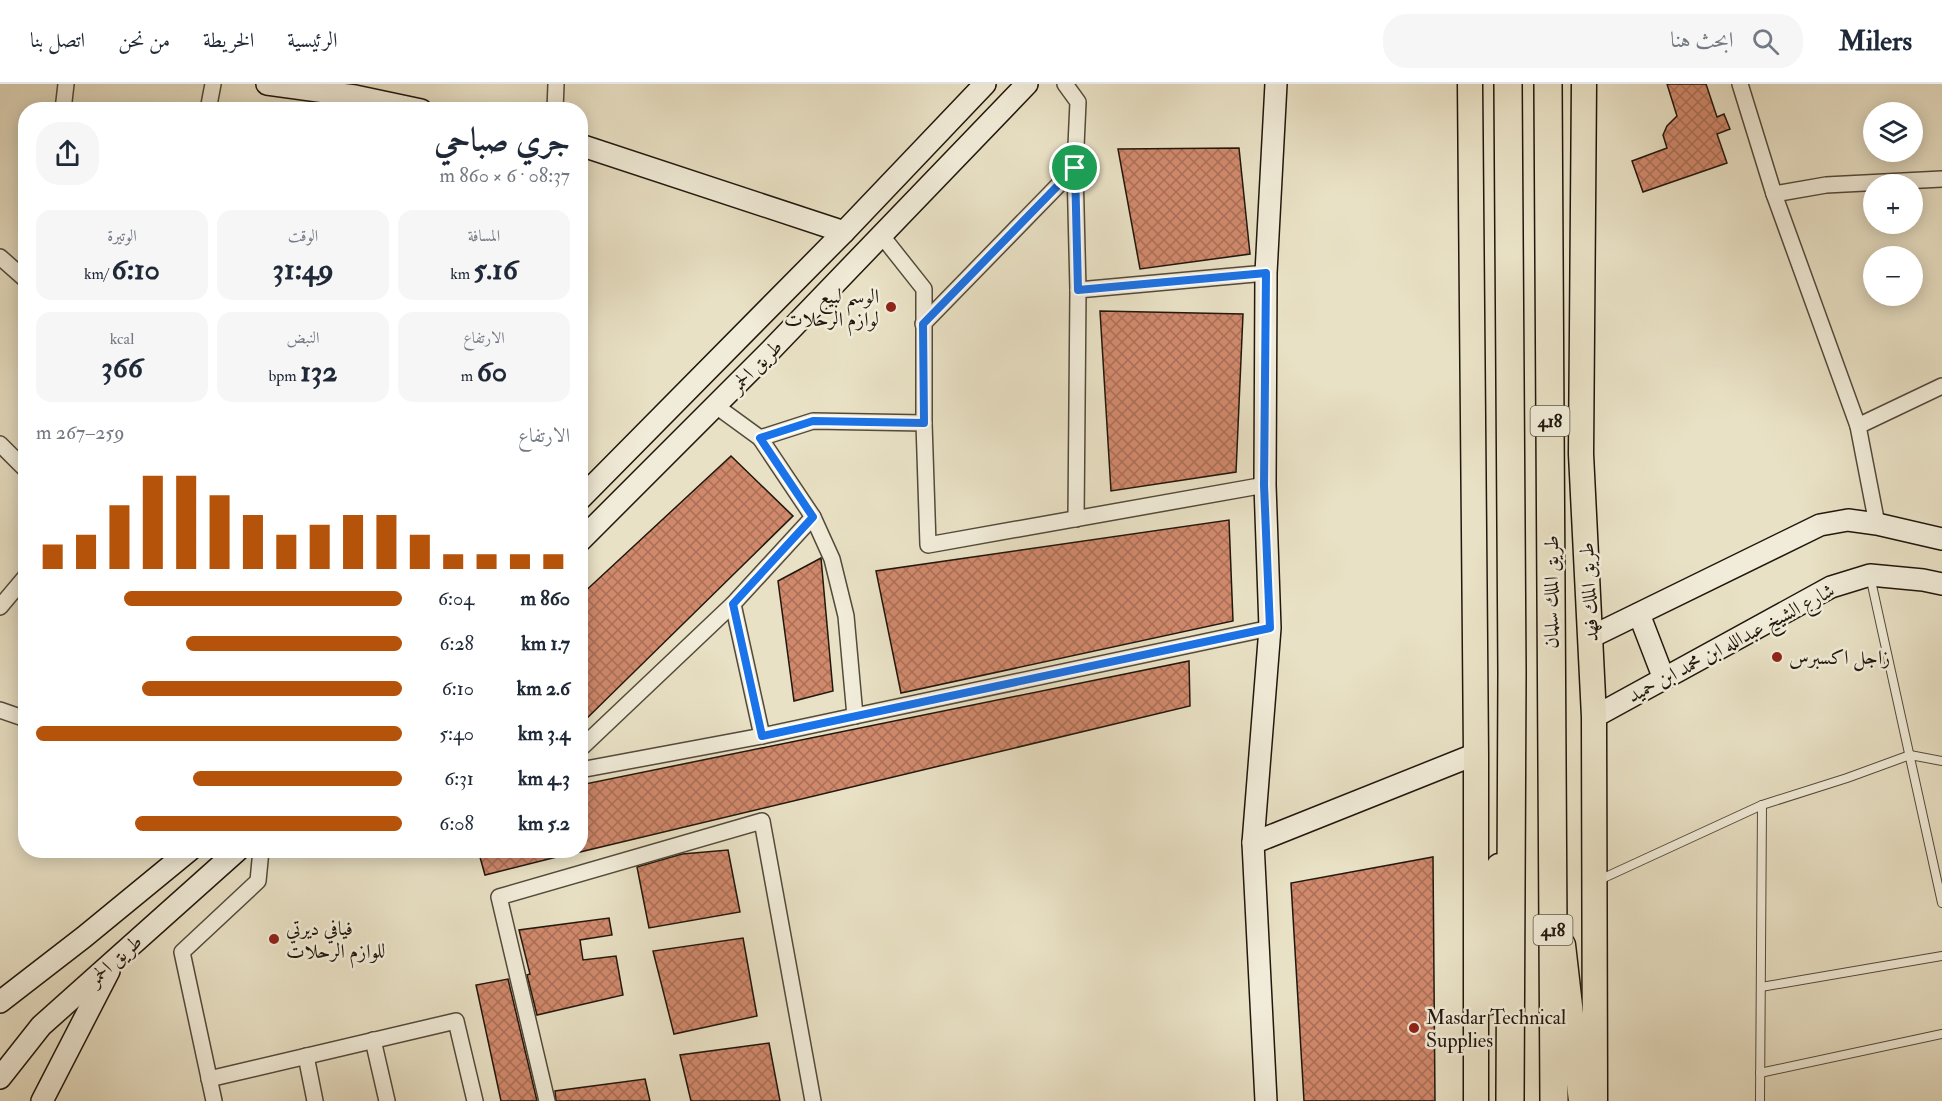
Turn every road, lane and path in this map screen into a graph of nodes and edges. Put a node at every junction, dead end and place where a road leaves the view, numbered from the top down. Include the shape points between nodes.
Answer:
1 (66, 84) edge
2 (213, 84) edge
3 (267, 84) edge
4 (556, 84) edge
5 (986, 84) edge
6 (1027, 84) edge
7 (1065, 84) edge
8 (1276, 84) edge
9 (1465, 84) edge
10 (1472, 84) edge
11 (1508, 84) edge
12 (1548, 84) edge
13 (1584, 84) edge
14 (1740, 84) edge
15 (64, 102) edge
16 (210, 102) edge
17 (383, 102) edge
18 (555, 102) edge
19 (588, 148) edge
20 (1470, 149) junction
21 (1075, 168) junction
22 (1942, 179) edge
23 (1774, 194) junction
24 (844, 232) junction
25 (882, 236) junction
26 (0, 257) edge
27 (18, 273) edge
28 (1266, 273) junction
29 (1078, 290) junction
30 (923, 324) junction
31 (1942, 386) edge
32 (716, 406) junction
33 (924, 423) junction
34 (1858, 426) junction
35 (760, 438) junction
36 (0, 444) edge
37 (18, 462) edge
38 (1264, 485) junction
39 (588, 491) edge
40 (813, 517) junction
41 (1076, 519) junction
42 (1877, 524) junction
43 (588, 533) edge
44 (1942, 539) edge
45 (1869, 575) junction
46 (1942, 584) edge
47 (18, 586) edge
48 (733, 604) junction
49 (0, 607) edge
50 (1639, 614) junction
51 (1270, 628) junction
52 (1591, 637) junction
53 (1512, 672) junction
54 (1664, 679) junction
55 (0, 710) edge
56 (18, 716) edge
57 (855, 716) junction
58 (1594, 717) junction
59 (762, 736) junction
60 (588, 741) edge
61 (1476, 754) junction
62 (1910, 755) junction
63 (1942, 761) edge
64 (588, 769) edge
65 (1762, 805) junction
66 (1253, 843) junction
67 (180, 858) edge
68 (229, 858) edge
69 (260, 858) edge
70 (1553, 859) junction
71 (1594, 883) junction
72 (1942, 903) edge
73 (1942, 956) edge
74 (115, 960) junction
75 (1761, 987) junction
76 (0, 1002) edge
77 (1942, 1034) edge
78 (374, 1040) junction
79 (306, 1056) junction
80 (1760, 1072) junction
81 (0, 1078) edge
82 (209, 1079) junction
83 (42, 1101) edge
84 (214, 1101) edge
85 (315, 1101) edge
86 (387, 1101) edge
87 (475, 1101) edge
88 (547, 1101) edge
89 (813, 1101) edge
90 (1266, 1101) edge
91 (1476, 1101) edge
92 (1485, 1101) edge
93 (1510, 1101) edge
94 (1554, 1101) edge
95 (1581, 1101) edge
96 (1595, 1101) edge
97 (1760, 1101) edge

1 - 15 street
2 - 16 street
3 - 17 street
4 - 18 street
5 - 24 street, طريق الحمر
6 - 25 street, طريق الحمر
7 - 21 street via 1078,102
8 - 28 street
9 - 20 street
10 - 20 main road
11 - 53 highway, طريق الملك سلمان / 418
12 - 70 highway, طريق الملك سلمان / 418
13 - 52 main road, طريق الملك فهد via 1581,454
14 - 23 street
19 - 24 street
20 - 61 main road
21 - 29 street
21 - 30 street
22 - 23 street via 1826,185
23 - 34 street
24 - 39 street, طريق الحمر
25 - 30 street via 924,289
25 - 32 street, طريق الحمر
26 - 27 street
28 - 29 street
28 - 38 street
29 - 41 street
30 - 33 street
31 - 34 street
32 - 35 street
32 - 43 street, طريق الحمر
33 - 35 street via 813,421
33 - 41 street via 928,545
34 - 42 street
35 - 40 street
36 - 37 street
38 - 41 street
38 - 51 street
40 - 48 street
40 - 57 street via 832,559 846,616
42 - 44 street
42 - 50 street via 1848,520 1820,525
45 - 46 street, شارع الشيخ عبدالله ابن محمد ابن حميد
45 - 54 street, شارع الشيخ عبدالله ابن محمد ابن حميد via 1831,587
45 - 62 lane
47 - 49 street
48 - 59 street
48 - 60 street
50 - 52 street
50 - 54 street
51 - 57 street
51 - 66 street
52 - 58 main road, طريق الملك فهد
53 - 92 main road
53 - 93 highway, طريق الملك سلمان / 418
54 - 58 street, شارع الشيخ عبدالله ابن محمد ابن حميد
55 - 56 street
57 - 59 street
58 - 71 main road, طريق الملك فهد
59 - 64 street
61 - 66 street
61 - 91 main road
62 - 63 lane
62 - 65 lane
62 - 72 lane
65 - 71 lane
65 - 75 lane
66 - 90 street
67 - 76 street
68 - 74 street, طريق الحمر
69 - 82 street via 258,881 183,952
70 - 94 highway, طريق الملك سلمان / 418
70 - 95 main road
71 - 96 main road, طريق الملك فهد
73 - 75 lane
74 - 81 street, طريق الحمر via 41,1026
74 - 83 street
75 - 80 lane
77 - 80 lane
78 - 79 street
78 - 86 street
78 - 87 street via 456,1021
79 - 82 street
79 - 85 street
80 - 97 lane
82 - 84 street
88 - 89 street via 500,897 762,821

